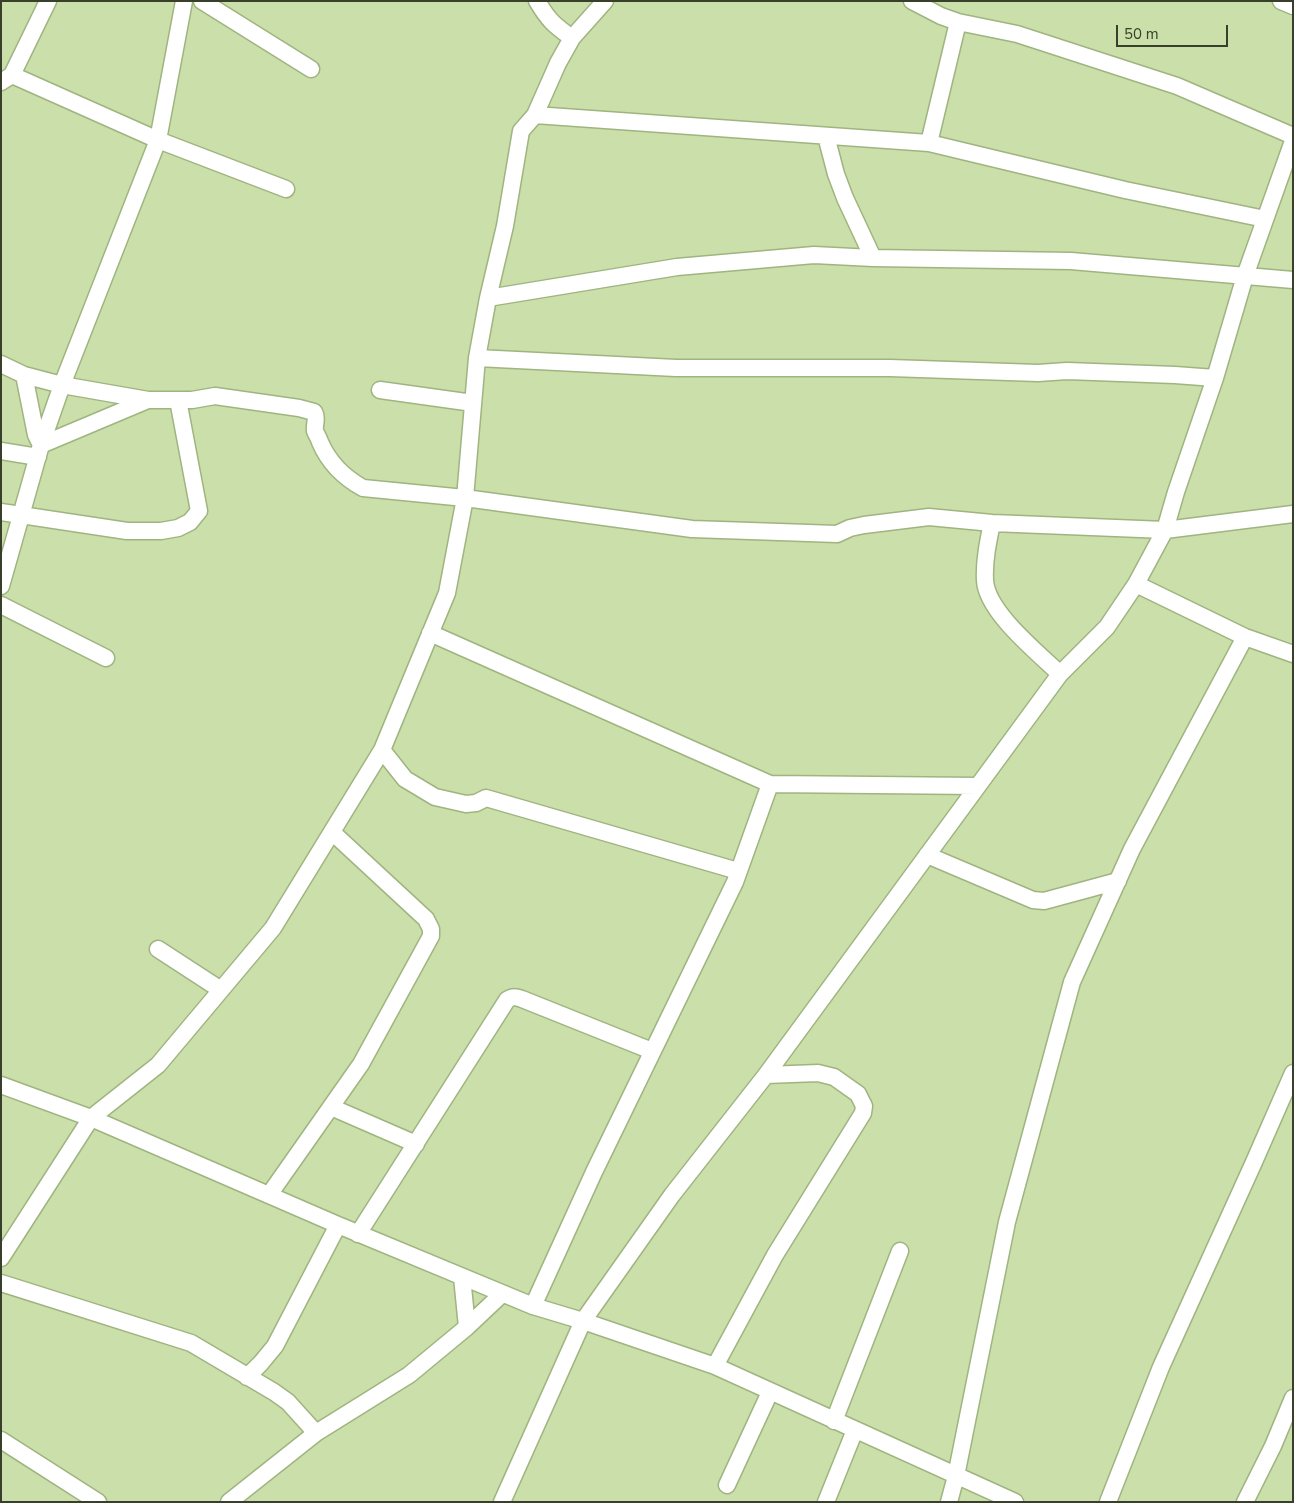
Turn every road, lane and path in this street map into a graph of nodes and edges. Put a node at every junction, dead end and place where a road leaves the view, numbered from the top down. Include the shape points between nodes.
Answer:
1 (184, 1) edge
2 (202, 1) edge
3 (537, 1) edge
4 (605, 1) edge
5 (912, 1) edge
6 (1281, 1) edge
7 (46, 2) edge
8 (1293, 6) edge
9 (958, 22) junction
10 (572, 38) junction
11 (311, 69) dead end
12 (7, 78) edge
13 (535, 115) junction
14 (826, 136) junction
15 (1293, 136) edge
16 (158, 140) junction
17 (1293, 141) edge
18 (929, 143) junction
19 (286, 189) dead end
20 (1265, 219) junction
21 (873, 258) junction
22 (1245, 276) junction
23 (1293, 280) edge
24 (488, 298) junction
25 (477, 358) junction
26 (1, 364) edge
27 (24, 375) junction
28 (1215, 378) junction
29 (62, 385) junction
30 (380, 390) dead end
31 (148, 400) junction
32 (178, 400) junction
33 (473, 403) junction
34 (1, 451) edge
35 (40, 451) junction
36 (466, 498) junction
37 (1, 512) edge
38 (1293, 514) edge
39 (21, 516) junction
40 (992, 523) junction
41 (1165, 530) junction
42 (1136, 584) junction
43 (1, 586) edge
44 (1, 605) edge
45 (430, 633) junction
46 (1245, 637) junction
47 (1293, 654) edge
48 (106, 658) dead end
49 (1060, 674) junction
50 (382, 750) junction
51 (770, 784) junction
52 (978, 786) junction
53 (332, 832) junction
54 (927, 855) junction
55 (738, 871) junction
56 (1118, 881) junction
57 (158, 949) dead end
58 (221, 990) junction
59 (652, 1051) junction
60 (1293, 1073) edge
61 (766, 1075) junction
62 (1, 1085) edge
63 (331, 1108) junction
64 (91, 1118) junction
65 (416, 1144) junction
66 (269, 1195) junction
67 (338, 1225) junction
68 (358, 1234) junction
69 (900, 1251) dead end
70 (1, 1258) edge
71 (462, 1277) junction
72 (1, 1283) edge
73 (502, 1294) junction
74 (533, 1306) junction
75 (583, 1321) junction
76 (467, 1327) junction
77 (715, 1366) junction
78 (248, 1377) junction
79 (770, 1392) junction
80 (1293, 1398) edge
81 (834, 1421) junction
82 (855, 1430) junction
83 (316, 1433) junction
84 (1, 1440) edge
85 (956, 1476) junction
86 (727, 1485) dead end
87 (98, 1502) edge
88 (229, 1502) edge
89 (502, 1502) edge
90 (826, 1502) edge
91 (948, 1502) edge
92 (1015, 1502) edge
93 (1108, 1502) edge
94 (1245, 1502) edge

1 - 16 street
2 - 11 street
3 - 10 street via 548,19
4 - 10 street
5 - 9 street
6 - 8 street
7 - 12 street
9 - 15 street via 1017,34 1177,86
9 - 18 street
10 - 13 street
12 - 16 street
13 - 14 street
13 - 24 street via 521,131 505,226
14 - 18 street
14 - 21 street via 845,198
16 - 19 street
16 - 29 street
17 - 20 street
18 - 20 street via 1125,190
20 - 22 street
21 - 22 street via 1071,260
21 - 24 street via 814,255 677,267
22 - 23 street
22 - 28 street
24 - 25 street
25 - 28 street via 676,368 1067,371
25 - 33 street
26 - 27 street
27 - 29 street
27 - 35 street
28 - 41 street
29 - 31 street
29 - 35 street
30 - 33 street
31 - 32 street
31 - 35 street
32 - 36 street via 215,396 314,412 315,430 323,449 337,469 363,488
32 - 39 street via 199,511 190,522 161,531 127,531
33 - 36 street
34 - 35 street
35 - 39 street
36 - 40 street via 692,529 837,534 864,525 929,517
36 - 45 street via 447,593
37 - 39 street
38 - 41 street
39 - 43 street
40 - 41 street
40 - 49 street via 986,554 988,597 998,613
41 - 42 street
42 - 46 street
42 - 49 street via 1107,627
44 - 48 street
45 - 50 street
45 - 51 street
46 - 47 street
46 - 56 street
49 - 52 street
50 - 53 street
50 - 55 street via 405,779 435,797 466,804 486,798
51 - 52 street
51 - 55 street
52 - 54 street
53 - 58 street via 273,928
53 - 63 street via 426,919 431,936 361,1064
54 - 56 street via 1033,900
54 - 61 street
55 - 59 street
56 - 85 street via 1072,982 1007,1222
57 - 58 street
58 - 64 street via 158,1064
59 - 65 street via 512,997 507,1000
59 - 74 street
60 - 93 street via 1161,1367
61 - 75 street via 672,1195
61 - 77 street via 818,1073 834,1077 858,1094 864,1106 863,1113 776,1255
62 - 64 street
63 - 65 street
63 - 66 street
64 - 66 street
64 - 70 street
65 - 68 street
66 - 67 street
67 - 68 street
67 - 78 street via 275,1346
68 - 71 street
69 - 81 street
71 - 73 street
71 - 76 street
72 - 78 street via 191,1343
73 - 74 street
73 - 76 street
74 - 75 street
75 - 77 street
75 - 89 street
76 - 83 street via 409,1375
77 - 79 street
78 - 83 street via 288,1402
79 - 81 street
79 - 86 street
80 - 94 street
81 - 82 street
82 - 85 street
82 - 90 street
83 - 88 street
84 - 87 street
85 - 91 street
85 - 92 street

